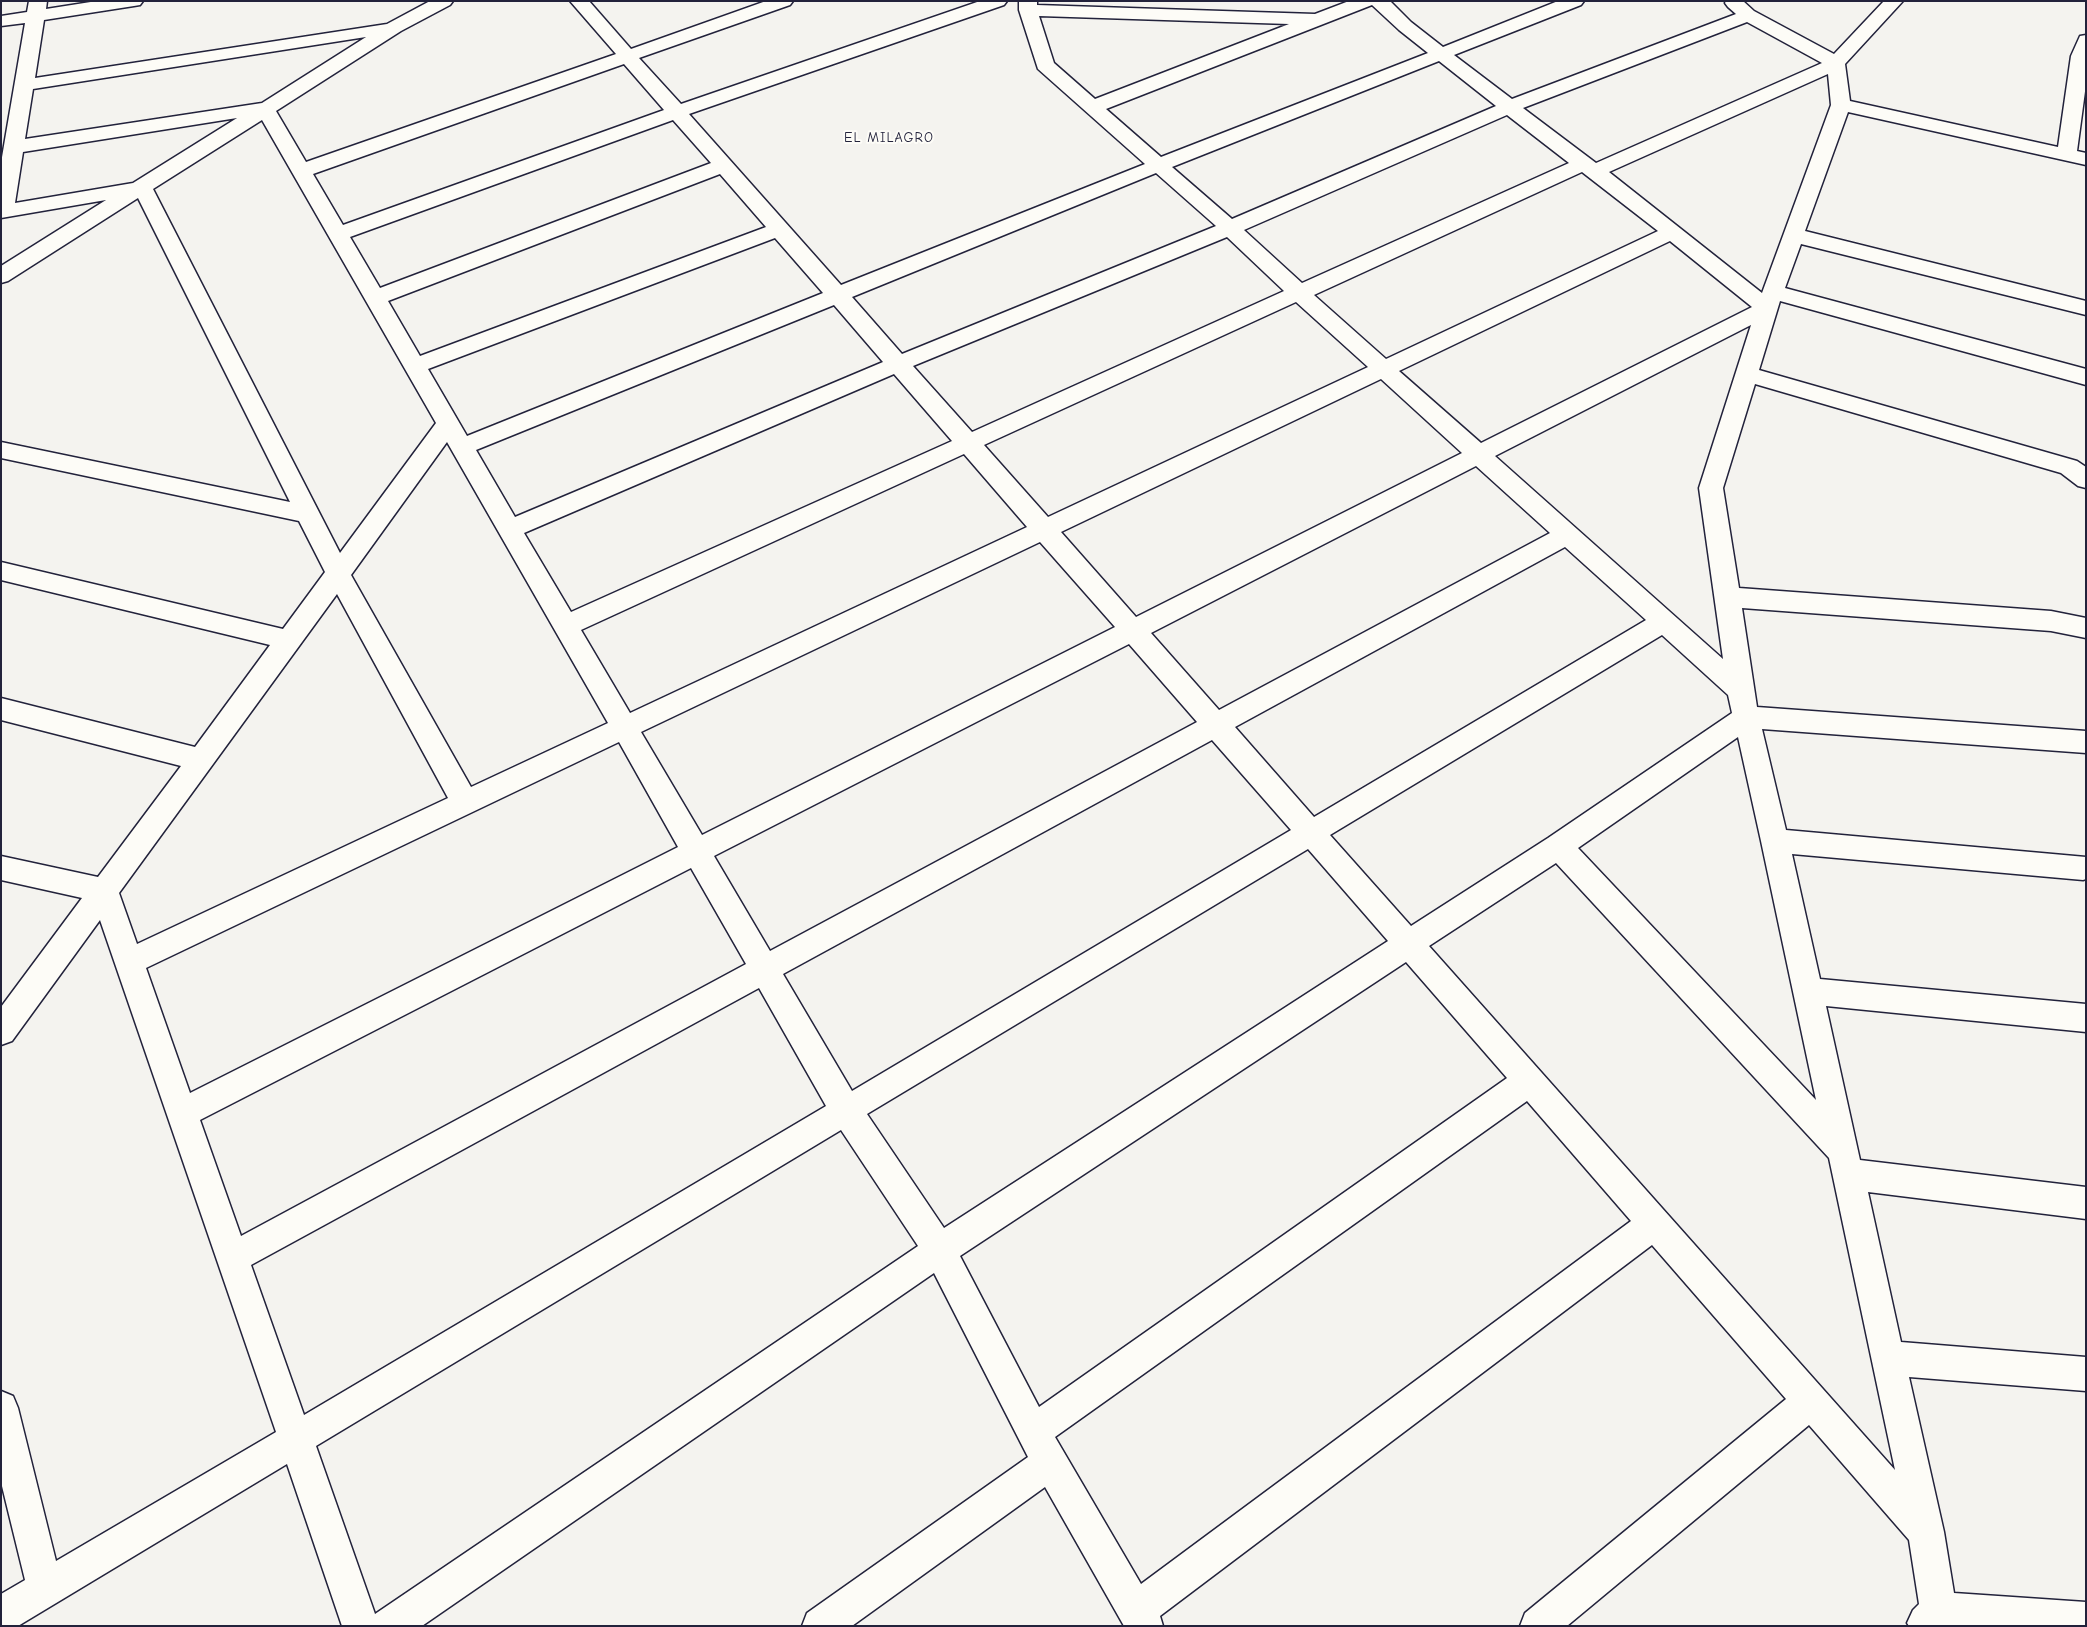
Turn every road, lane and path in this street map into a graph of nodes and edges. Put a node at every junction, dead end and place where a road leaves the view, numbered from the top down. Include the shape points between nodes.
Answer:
1 (134, 1) edge
2 (444, 1) edge
3 (579, 1) edge
4 (784, 1) edge
5 (998, 1) edge
6 (1366, 1) edge
7 (1379, 1) edge
8 (1575, 1) edge
9 (1732, 1) edge
10 (1894, 1) edge
11 (1028, 6) edge
12 (36, 9) edge
13 (1748, 15) junction
14 (1320, 20) junction
15 (1, 21) edge
16 (395, 28) junction
17 (2086, 40) edge
18 (1441, 53) junction
19 (628, 56) junction
20 (1836, 63) junction
21 (24, 85) junction
22 (1841, 105) junction
23 (1509, 106) junction
24 (1094, 107) junction
25 (266, 108) junction
26 (677, 112) junction
27 (14, 147) junction
28 (2077, 157) edge
29 (724, 165) junction
30 (1159, 165) junction
31 (1589, 167) junction
32 (302, 171) junction
33 (143, 188) junction
34 (2, 212) edge
35 (1230, 228) junction
36 (779, 229) junction
37 (1671, 233) junction
38 (338, 234) junction
39 (1793, 234) junction
40 (1, 276) edge
41 (1299, 293) junction
42 (838, 296) junction
43 (375, 298) junction
44 (1769, 300) junction
45 (2086, 308) edge
46 (898, 364) junction
47 (415, 366) junction
48 (1383, 369) junction
49 (1747, 374) junction
50 (2086, 376) edge
51 (455, 435) junction
52 (968, 443) junction
53 (1, 450) edge
54 (1478, 455) junction
55 (2086, 480) edge
56 (307, 514) junction
57 (510, 530) junction
58 (1044, 530) junction
59 (1568, 534) junction
60 (1, 571) edge
61 (338, 574) junction
62 (1728, 597) junction
63 (1664, 622) junction
64 (566, 626) junction
65 (2086, 628) edge
66 (1132, 630) junction
67 (289, 640) junction
68 (1743, 704) junction
69 (1, 709) edge
70 (1216, 725) junction
71 (624, 727) junction
72 (2086, 742) edge
73 (201, 760) junction
74 (465, 802) junction
75 (1310, 833) junction
76 (1775, 841) junction
77 (1558, 846) junction
78 (696, 852) junction
79 (1, 868) edge
80 (2083, 868) dead end
81 (104, 891) junction
82 (1407, 944) junction
83 (128, 962) junction
84 (764, 970) junction
85 (1807, 991) junction
86 (2086, 1018) edge
87 (1, 1030) edge
88 (1529, 1081) junction
89 (846, 1110) junction
90 (182, 1113) junction
91 (1845, 1162) junction
92 (2086, 1203) edge
93 (1655, 1223) junction
94 (940, 1250) junction
95 (232, 1258) junction
96 (1888, 1358) junction
97 (2086, 1374) edge
98 (1811, 1401) junction
99 (1, 1408) edge
100 (1033, 1432) junction
101 (295, 1440) junction
102 (1050, 1462) junction
103 (1926, 1532) junction
104 (45, 1589) junction
105 (1, 1615) edge
106 (1141, 1618) edge
107 (1935, 1621) edge
108 (2086, 1621) edge
109 (360, 1626) edge
110 (390, 1626) edge
111 (820, 1626) edge
112 (1538, 1626) edge

1 - 12 street
2 - 16 street
3 - 19 street
4 - 19 street
5 - 26 street
6 - 14 street
7 - 18 street
8 - 18 street
9 - 13 street
10 - 20 street
11 - 14 street
11 - 24 street via 1045,65
12 - 15 street
12 - 21 street
13 - 20 street
13 - 23 street
14 - 24 street
16 - 21 street
16 - 25 street
17 - 28 street via 2080,56
18 - 23 street
18 - 30 street
19 - 26 street
19 - 32 street
20 - 22 street
20 - 31 street
21 - 27 street
22 - 28 street
22 - 39 street
23 - 31 street
23 - 35 street
24 - 30 street
25 - 27 street
25 - 32 street
25 - 33 street
26 - 29 street
26 - 38 street
27 - 34 street
29 - 36 street
29 - 43 street
30 - 35 street
30 - 42 street
31 - 37 street
31 - 41 street
32 - 38 street
33 - 34 street
33 - 40 street
33 - 56 street
35 - 41 street
35 - 46 street
36 - 42 street
36 - 47 street
37 - 44 street
37 - 48 street
38 - 43 street
39 - 44 street
39 - 45 street
41 - 48 street
41 - 52 street
42 - 46 street
42 - 51 street
43 - 47 street
44 - 49 street
44 - 50 street
44 - 54 street
46 - 52 street
46 - 57 street
47 - 51 street
48 - 54 street
48 - 58 street
49 - 55 street via 2069,467
49 - 62 street via 1710,488
51 - 57 street
51 - 61 street
52 - 58 street
52 - 64 street
53 - 56 street
54 - 59 street
54 - 66 street
56 - 61 street
57 - 64 street
58 - 66 street
58 - 71 street
59 - 63 street
59 - 70 street
60 - 67 street
61 - 67 street
61 - 74 street
62 - 65 street via 2051,622
62 - 68 street
63 - 68 street
63 - 75 street
64 - 71 street
66 - 70 street
66 - 78 street
67 - 73 street
68 - 72 street
68 - 76 street
68 - 77 street
69 - 73 street
70 - 75 street
70 - 84 street
71 - 74 street
71 - 78 street
73 - 81 street
74 - 83 street
75 - 82 street
75 - 89 street
76 - 80 street
76 - 85 street
77 - 82 street
77 - 91 street
78 - 84 street
78 - 90 street
79 - 81 street
81 - 83 street
81 - 87 street
82 - 88 street
82 - 94 street
83 - 90 street
84 - 89 street
84 - 95 street
85 - 86 street
85 - 91 street
88 - 93 street
88 - 100 street
89 - 94 street
89 - 101 street
90 - 95 street
91 - 92 street
91 - 96 street
93 - 98 street
93 - 106 street
94 - 100 street
94 - 110 street
95 - 101 street
96 - 97 street
96 - 103 street
98 - 103 street
98 - 112 street
99 - 104 street
100 - 102 street
101 - 104 street
101 - 109 street
102 - 106 street
102 - 111 street
103 - 107 street
104 - 105 street
107 - 108 street

